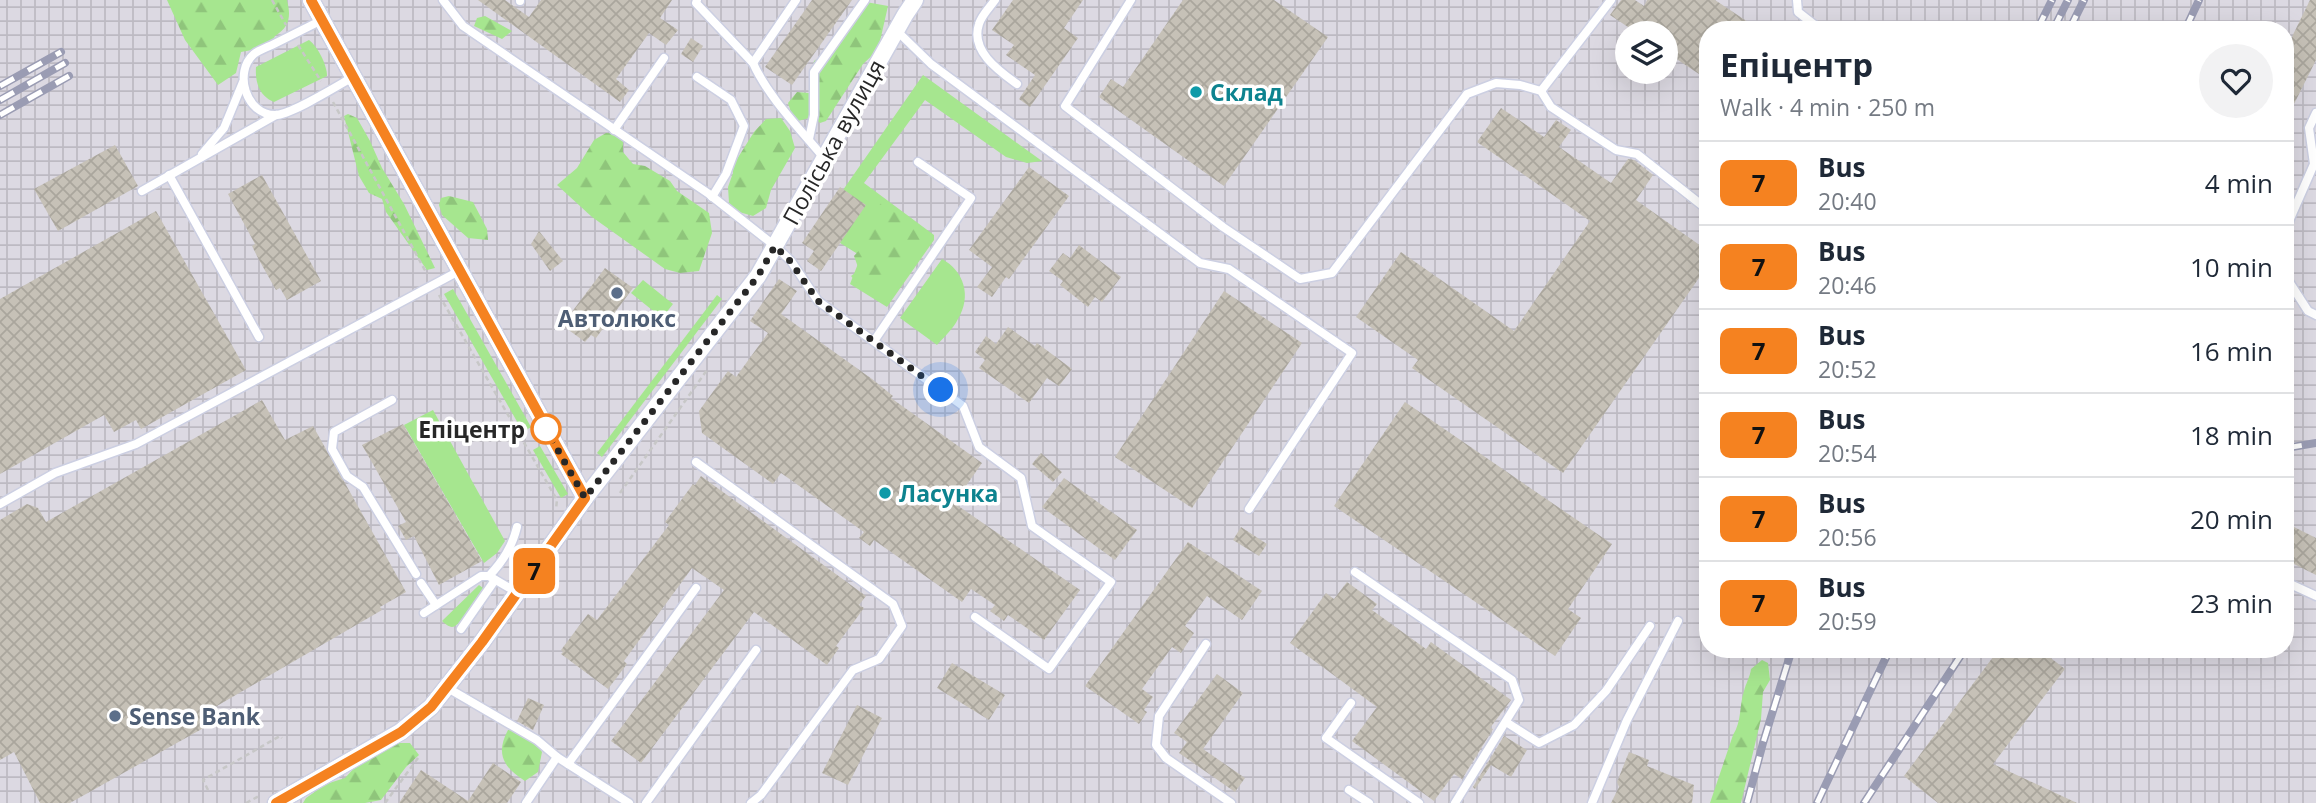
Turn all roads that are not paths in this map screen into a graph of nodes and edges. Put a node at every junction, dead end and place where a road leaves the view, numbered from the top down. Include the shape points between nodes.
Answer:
1 (311, 0) edge
2 (443, 0) edge
3 (698, 0) edge
4 (796, 0) edge
5 (865, 0) edge
6 (915, 0) edge
7 (995, 0) edge
8 (1131, 0) edge
9 (1611, 0) edge
10 (1797, 0) edge
11 (322, 20) junction
12 (1810, 21) edge
13 (896, 30) junction
14 (664, 58) dead end
15 (753, 63) junction
16 (353, 77) junction
17 (697, 77) dead end
18 (243, 82) junction
19 (1017, 84) dead end
20 (1541, 90) junction
21 (2316, 113) edge
22 (276, 115) junction
23 (614, 130) junction
24 (809, 139) junction
25 (200, 157) junction
26 (824, 158) junction
27 (918, 162) dead end
28 (169, 175) junction
29 (142, 191) dead end
30 (712, 197) junction
31 (1699, 203) edge
32 (2294, 210) edge
33 (775, 246) junction
34 (460, 271) junction
35 (2294, 289) edge
36 (2316, 315) edge
37 (259, 337) dead end
38 (874, 341) junction
39 (392, 400) dead end
40 (696, 462) dead end
41 (585, 498) junction
42 (0, 504) edge
43 (1249, 509) dead end
44 (517, 527) dead end
45 (1355, 572) dead end
46 (415, 574) dead end
47 (492, 578) junction
48 (421, 583) dead end
49 (2294, 586) edge
50 (696, 588) dead end
51 (518, 593) junction
52 (2316, 596) edge
53 (436, 605) junction
54 (424, 613) dead end
55 (975, 617) dead end
56 (1678, 621) dead end
57 (1650, 626) dead end
58 (461, 629) dead end
59 (1206, 644) dead end
60 (756, 650) dead end
61 (446, 687) junction
62 (1351, 703) dead end
63 (1506, 722) junction
64 (557, 757) junction
65 (568, 764) junction
66 (1349, 790) dead end
67 (276, 803) edge
68 (526, 803) edge
69 (629, 803) edge
70 (646, 803) edge
71 (751, 803) edge
72 (1231, 803) edge
73 (1369, 803) edge
74 (1419, 803) edge
75 (1455, 803) edge
76 (1592, 803) edge

1 - 11 street
2 - 23 lane via 463,26
3 - 15 lane
4 - 15 lane
5 - 24 lane via 814,72
6 - 13 street, Поліська вулиця
7 - 19 lane via 978,25 979,43 992,66
8 - 20 lane via 1065,106 1223,227 1300,279 1332,273 1467,94 1496,83
9 - 20 lane
10 - 12 lane via 1798,12
11 - 16 street
11 - 18 lane via 255,54
13 - 26 street, Поліська вулиця
13 - 43 lane via 931,64 1200,263 1229,269 1352,353
14 - 23 lane
15 - 24 lane
16 - 22 lane
16 - 34 street
17 - 30 lane via 731,100 744,126
18 - 22 lane via 254,106
18 - 25 lane via 224,128
20 - 31 lane via 1551,107 1616,149 1637,154
21 - 32 lane via 2309,128 2314,164
22 - 25 lane
23 - 30 lane
24 - 26 lane
25 - 28 lane
26 - 33 street, Поліська вулиця
27 - 38 lane via 971,198
28 - 29 lane
28 - 37 lane
30 - 33 lane
33 - 38 lane via 818,301
33 - 41 street, Поліська вулиця via 758,276
34 - 41 street
34 - 42 lane via 136,444 55,473
35 - 36 lane
38 - 55 lane via 963,406 979,447 1021,478 1031,526 1111,582 1049,669
39 - 46 lane via 334,432 332,449 347,476 363,487
40 - 71 lane via 893,604 902,626 879,659 853,670
41 - 51 street, Поліська вулиця
44 - 47 lane
45 - 63 lane via 1512,680 1519,700
47 - 51 lane
47 - 53 lane via 474,579
47 - 58 lane
48 - 53 lane
49 - 52 lane
50 - 65 lane
51 - 61 street, Поліська вулиця
53 - 54 lane
56 - 76 lane via 1627,720
57 - 63 lane via 1606,691 1574,724 1539,743
59 - 72 lane via 1159,716 1156,745 1166,758
60 - 70 lane
61 - 64 lane via 537,740
61 - 67 street, Поліська вулиця via 431,707 401,732
62 - 74 lane via 1326,738
63 - 75 lane
64 - 65 lane
64 - 68 lane
65 - 69 lane
66 - 73 lane

